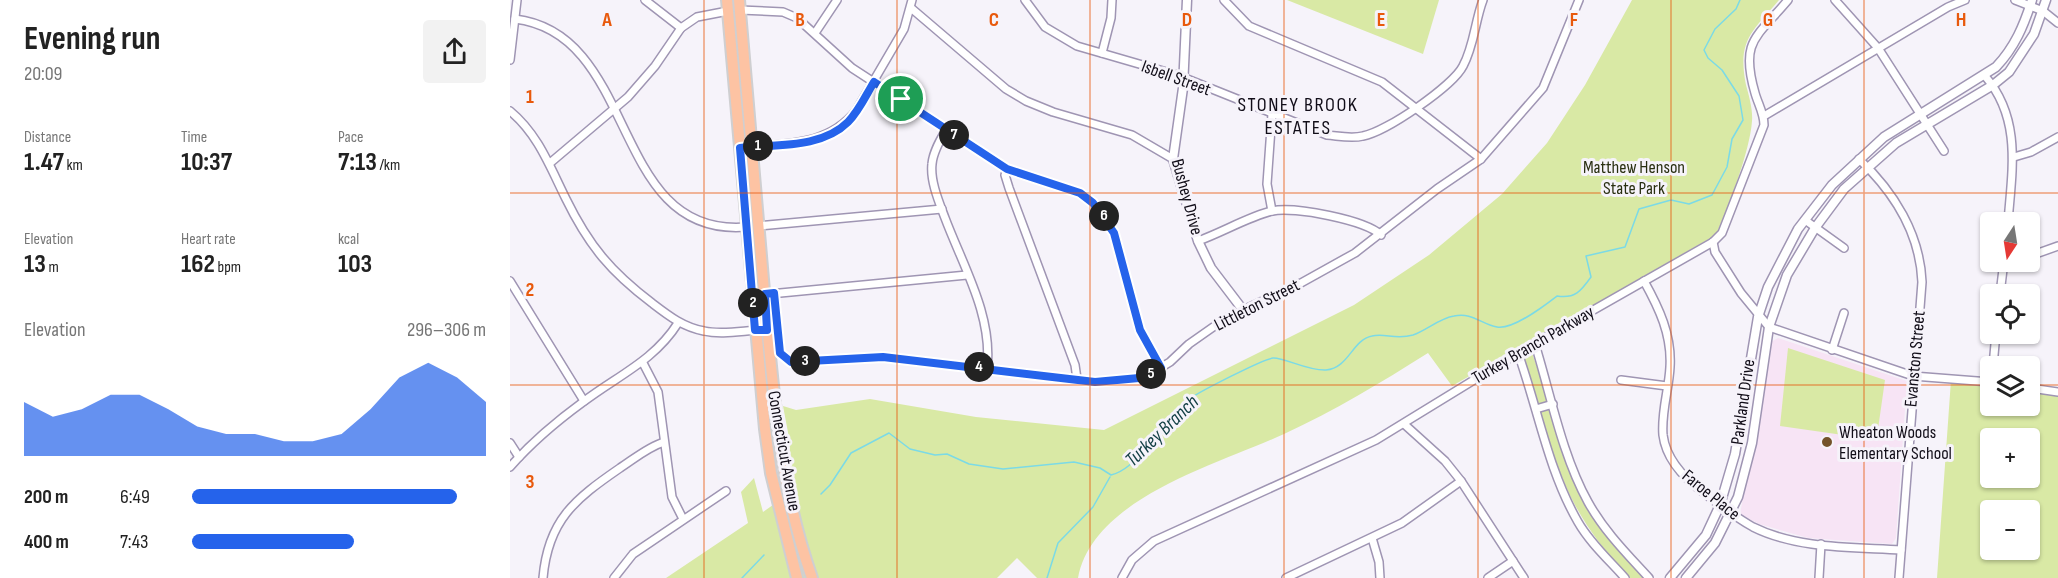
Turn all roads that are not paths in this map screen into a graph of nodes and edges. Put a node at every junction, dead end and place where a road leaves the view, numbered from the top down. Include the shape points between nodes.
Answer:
1 (518, 0) edge
2 (645, 0) edge
3 (837, 0) edge
4 (1025, 0) edge
5 (1112, 0) edge
6 (1197, 0) edge
7 (1224, 0) edge
8 (1483, 0) edge
9 (1579, 0) edge
10 (1788, 0) edge
11 (1835, 0) edge
12 (1965, 0) edge
13 (2015, 0) edge
14 (2046, 0) edge
15 (1188, 2) edge
16 (2031, 3) edge
17 (911, 4) edge
18 (740, 5) edge
19 (727, 6) edge
20 (2043, 11) junction
21 (515, 19) junction
22 (2058, 23) edge
23 (681, 28) junction
24 (815, 33) junction
25 (1878, 48) junction
26 (1102, 53) junction
27 (510, 60) edge
28 (1985, 76) junction
29 (1183, 79) junction
30 (874, 82) junction
31 (1993, 85) junction
32 (1415, 106) junction
33 (615, 109) junction
34 (510, 111) edge
35 (1921, 113) junction
36 (1272, 114) junction
37 (1764, 116) junction
38 (1927, 123) junction
39 (946, 130) junction
40 (2058, 136) edge
41 (752, 146) junction
42 (740, 148) junction
43 (1944, 151) dead end
44 (2014, 157) junction
45 (1173, 159) junction
46 (1481, 159) junction
47 (1859, 159) junction
48 (549, 163) junction
49 (1867, 167) junction
50 (1007, 169) junction
51 (942, 209) junction
52 (1272, 211) junction
53 (2009, 212) edge
54 (1805, 220) junction
55 (746, 226) junction
56 (758, 226) junction
57 (1815, 228) junction
58 (1381, 235) junction
59 (1198, 241) junction
60 (1713, 242) junction
61 (2058, 246) edge
62 (1844, 248) dead end
63 (2040, 252) edge
64 (967, 275) junction
65 (510, 281) edge
66 (1644, 281) junction
67 (770, 294) junction
68 (1243, 310) junction
69 (1844, 314) dead end
70 (1758, 317) junction
71 (678, 322) junction
72 (1769, 327) junction
73 (761, 330) junction
74 (1535, 344) junction
75 (1832, 350) junction
76 (1518, 353) junction
77 (643, 363) junction
78 (987, 368) junction
79 (1161, 368) junction
80 (1913, 376) junction
81 (1077, 379) junction
82 (1622, 380) dead end
83 (1980, 381) edge
84 (1667, 386) junction
85 (2040, 389) edge
86 (2058, 392) edge
87 (584, 401) junction
88 (1553, 404) junction
89 (1536, 409) junction
90 (1404, 424) junction
91 (664, 442) junction
92 (510, 443) edge
93 (519, 457) junction
94 (510, 467) edge
95 (1461, 481) junction
96 (726, 491) dead end
97 (1720, 506) junction
98 (1731, 514) junction
99 (683, 519) junction
100 (1372, 538) junction
101 (1821, 544) junction
102 (1901, 550) junction
103 (1513, 561) junction
104 (811, 576) edge
105 (543, 578) edge
106 (614, 578) edge
107 (797, 578) edge
108 (1122, 578) edge
109 (1286, 578) edge
110 (1380, 578) edge
111 (1488, 578) edge
112 (1524, 578) edge
113 (1625, 578) edge
114 (1649, 578) edge
115 (1670, 578) edge
116 (1686, 578) edge
117 (1819, 578) edge
118 (1899, 578) edge

1 - 21 street
2 - 23 street
3 - 24 street
4 - 26 street, Isbell Street via 1045,27 1060,38
5 - 26 street
6 - 15 street
7 - 32 street via 1249,26 1382,82
8 - 32 street, Isbell Street via 1463,67
9 - 46 street, Littleton Street via 1543,88
10 - 37 street via 1749,50 1749,71
11 - 25 street
12 - 25 street
13 - 16 street
14 - 20 street, Parkland Drive
15 - 29 street, Bushey Drive
16 - 20 street
16 - 28 street, Parkland Drive via 2014,45
17 - 30 street via 904,29
17 - 45 street via 1026,101 1132,135
18 - 24 street via 783,12
18 - 41 main road, Connecticut Avenue
19 - 23 street via 697,17
19 - 42 main road, Connecticut Avenue
20 - 22 street
20 - 31 street, Parkland Drive via 2023,53
21 - 27 street
21 - 33 street via 548,29 573,46 596,71
23 - 33 street via 656,66
24 - 30 street via 841,59
25 - 35 street
25 - 37 street
26 - 29 street, Isbell Street
28 - 31 street
28 - 35 street, Parkland Drive
29 - 36 street, Isbell Street
29 - 45 street, Bushey Drive
30 - 39 street
30 - 41 street via 847,123 831,133 803,142
31 - 38 street, Parkland Drive
31 - 44 street via 2009,119
32 - 36 street, Isbell Street via 1383,131 1352,138 1326,135
32 - 46 street
33 - 48 street
33 - 55 street via 645,171 664,197 696,218 734,228
34 - 48 street via 531,133
35 - 38 street
35 - 47 street, Parkland Drive
36 - 52 street via 1267,184
37 - 60 street, Turkey Branch Parkway via 1761,136 1722,233
38 - 43 street
38 - 49 street, Parkland Drive
39 - 50 street
39 - 51 street via 932,165
40 - 44 street
41 - 42 street
41 - 56 main road, Connecticut Avenue
42 - 55 main road, Connecticut Avenue
44 - 53 street
45 - 59 street, Bushey Drive
46 - 58 street, Littleton Street
47 - 49 street, Evanston Street
47 - 54 street, Parkland Drive
48 - 71 street via 598,255 627,284
49 - 57 street, Parkland Drive via 1844,189
49 - 80 street, Evanston Street via 1905,216 1919,252 1922,282
50 - 79 street via 1080,193 1100,210 1114,233 1140,330
50 - 81 street via 1009,188
51 - 56 street
51 - 64 street
52 - 58 street via 1297,210 1320,215 1369,227
52 - 59 street
54 - 57 street
54 - 70 street, Parkland Drive via 1783,255
55 - 73 main road, Connecticut Avenue
56 - 67 main road, Connecticut Avenue
57 - 62 street
57 - 72 street, Parkland Drive via 1787,275
58 - 68 street, Littleton Street via 1325,270
59 - 68 street, Bushey Drive via 1211,268
60 - 66 street, Turkey Branch Parkway
60 - 70 street via 1714,252
61 - 63 street
64 - 67 street
64 - 78 street via 988,334
65 - 87 street
66 - 74 street, Turkey Branch Parkway
66 - 84 street, Faroe Place via 1667,336
67 - 73 main road, Connecticut Avenue
67 - 78 street, Littleton Street via 780,353 788,361 883,357
68 - 79 street, Littleton Street via 1206,330
69 - 75 street
70 - 72 street
70 - 97 street, Parkland Drive via 1736,454
71 - 73 street via 706,332
71 - 77 street
72 - 75 street
72 - 98 street, Parkland Drive via 1746,472
73 - 104 main road, Connecticut Avenue via 782,456
73 - 107 main road, Connecticut Avenue via 771,473
74 - 76 street, Turkey Branch Parkway
74 - 88 street
75 - 80 street
76 - 89 street
76 - 90 street, Turkey Branch Parkway
77 - 87 street
77 - 91 street via 658,392
78 - 81 street, Littleton Street
79 - 81 street, Littleton Street via 1139,378 1115,382
80 - 83 street
80 - 102 street, Evanston Street
82 - 84 street
84 - 97 street, Faroe Place via 1663,426 1667,450 1693,485
85 - 86 street
87 - 93 street
88 - 89 street
88 - 114 street via 1588,501 1612,538
89 - 113 street via 1559,482 1575,516 1591,541
90 - 95 street
90 - 108 street, Turkey Branch Parkway via 1335,460 1154,541 1132,560
91 - 99 street via 672,497
91 - 105 street via 643,452 573,503 550,539
92 - 93 street
93 - 94 street
95 - 100 street via 1424,509
95 - 103 street
96 - 99 street
97 - 98 street, Faroe Place
97 - 115 street, Parkland Drive via 1706,535
98 - 101 street, Faroe Place via 1777,536
98 - 116 street, Parkland Drive via 1715,543
99 - 106 street via 633,554
100 - 109 street
100 - 110 street
101 - 102 street, Faroe Place
101 - 117 street
102 - 118 street, Evanston Street
103 - 111 street
103 - 112 street

